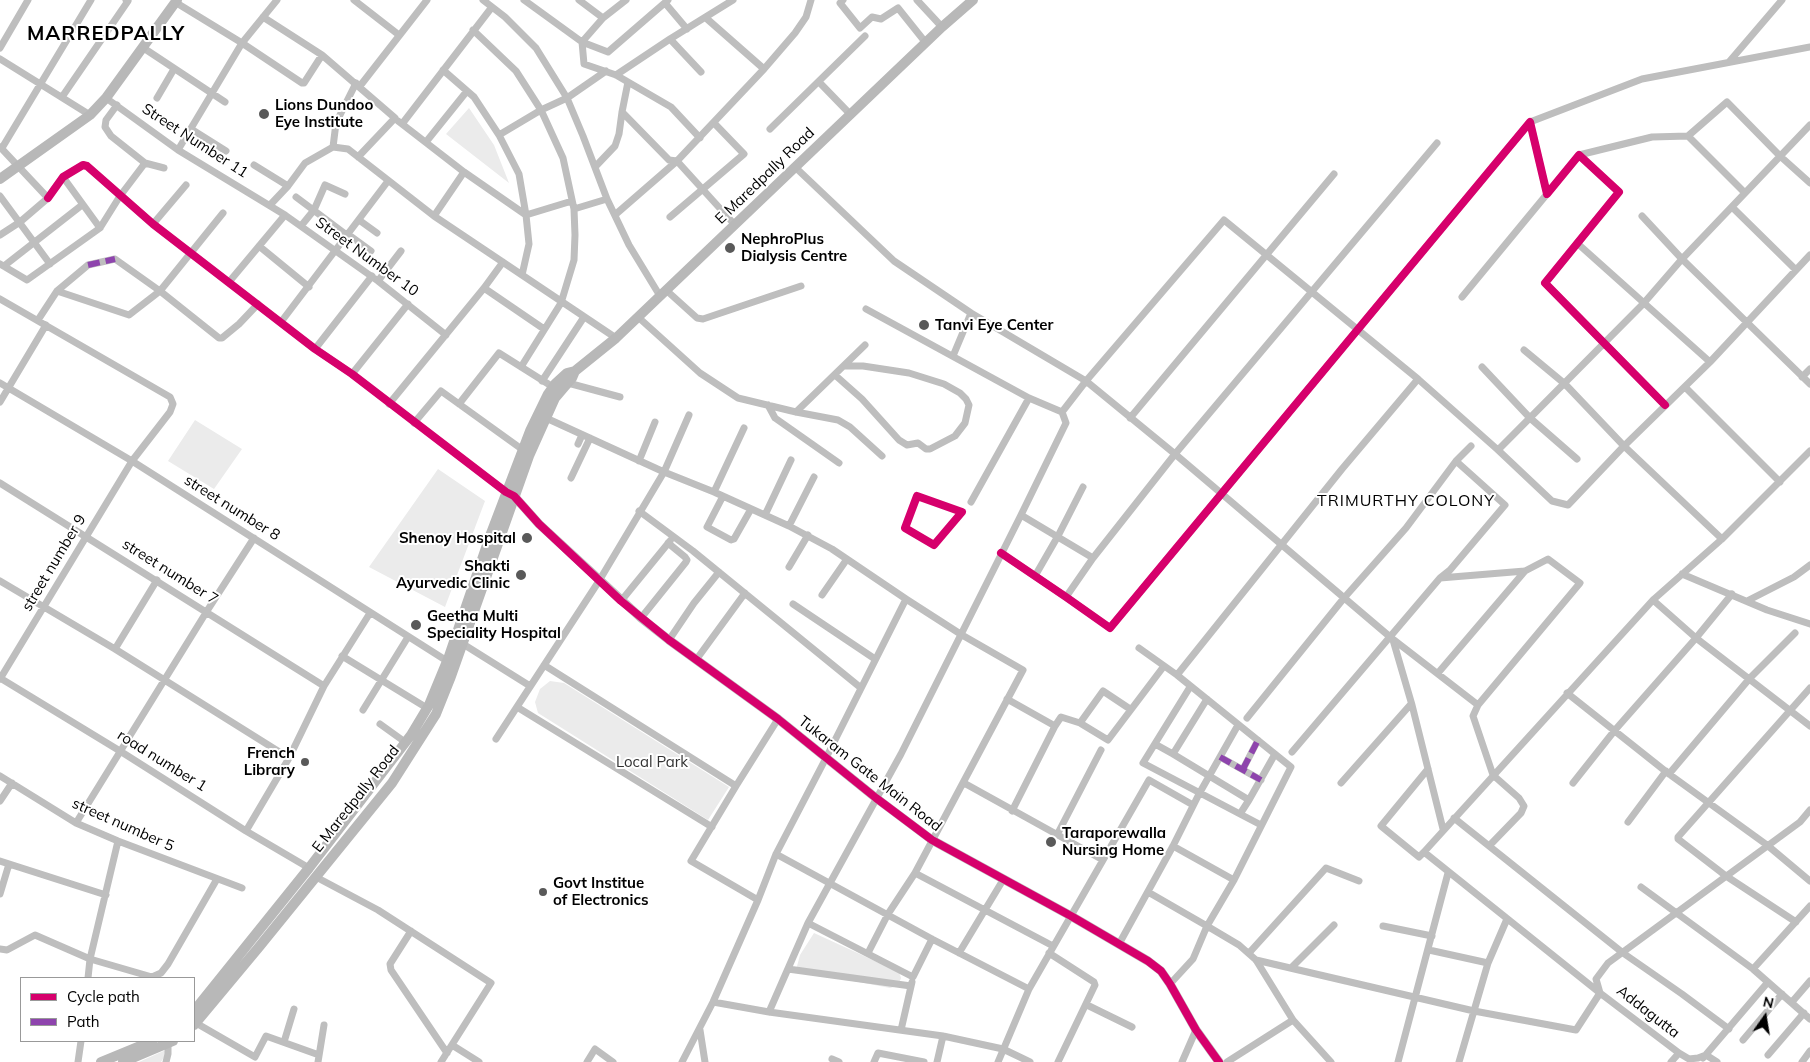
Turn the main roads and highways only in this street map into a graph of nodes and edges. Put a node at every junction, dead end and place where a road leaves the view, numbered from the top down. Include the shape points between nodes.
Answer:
1 (973, 0) edge
2 (176, 1) edge
3 (0, 180) edge
4 (575, 371) junction
5 (510, 494) junction
6 (480, 581) junction
7 (313, 873) junction
8 (195, 1010) edge
9 (195, 1024) edge
10 (150, 1042) edge
11 (170, 1042) edge
12 (101, 1062) edge
13 (123, 1062) edge

1 - 4 main road, E Maredpally Road via 616,338
2 - 3 main road via 106,98 90,115
4 - 5 main road, E Maredpally Road via 555,398
4 - 5 main road, E Maredpally Road via 553,387 530,431
5 - 6 main road, E Maredpally Road
6 - 7 main road, E Maredpally Road via 427,708
6 - 7 main road, E Maredpally Road via 463,644 436,714 392,783
7 - 8 main road, E Maredpally Road
7 - 9 main road, E Maredpally Road
10 - 12 main road
11 - 13 main road

